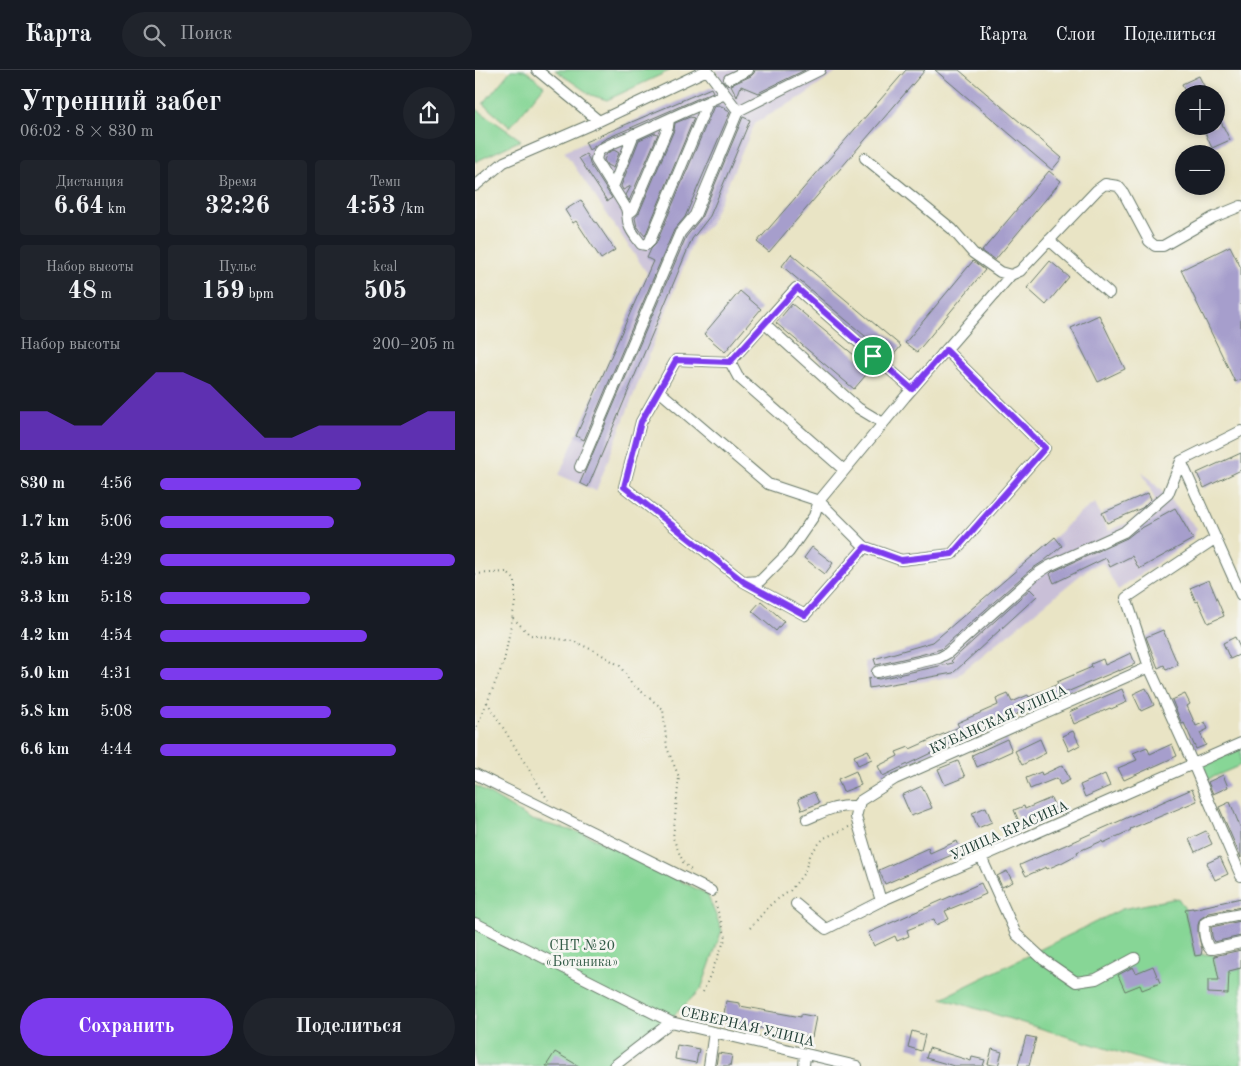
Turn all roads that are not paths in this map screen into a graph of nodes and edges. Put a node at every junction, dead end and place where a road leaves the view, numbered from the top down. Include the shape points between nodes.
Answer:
1 (537, 70) edge
2 (707, 70) edge
3 (748, 70) edge
4 (820, 70) edge
5 (729, 79) dead end
6 (725, 94) junction
7 (708, 102) junction
8 (738, 111) junction
9 (669, 119) junction
10 (599, 121) junction
11 (634, 134) junction
12 (865, 158) dead end
13 (475, 186) edge
14 (613, 187) junction
15 (1241, 206) edge
16 (628, 214) junction
17 (1049, 240) junction
18 (1011, 275) junction
19 (1109, 293) dead end
20 (765, 324) junction
21 (946, 350) junction
22 (730, 362) junction
23 (912, 389) junction
24 (659, 391) junction
25 (883, 423) junction
26 (1241, 431) edge
27 (1181, 460) junction
28 (580, 467) dead end
29 (844, 470) junction
30 (819, 501) junction
31 (1216, 538) junction
32 (865, 547) junction
33 (1237, 573) edge
34 (744, 582) junction
35 (1241, 595) edge
36 (1149, 667) junction
37 (877, 672) dead end
38 (1241, 743) edge
39 (1193, 764) junction
40 (475, 774) edge
41 (860, 801) junction
42 (807, 819) dead end
43 (981, 857) junction
44 (1241, 876) edge
45 (711, 891) road end
46 (881, 901) junction
47 (796, 904) dead end
48 (1241, 914) edge
49 (475, 923) edge
50 (1241, 943) edge
51 (1135, 958) dead end
52 (671, 1022) junction
53 (714, 1032) junction
54 (805, 1054) junction
55 (614, 1066) edge
56 (709, 1066) edge
57 (803, 1066) edge
58 (857, 1066) edge

1 - 10 street
2 - 6 street
2 - 10 street
3 - 5 street
4 - 8 street
6 - 7 street
6 - 8 street
7 - 9 street
7 - 16 street via 646,245 641,244 630,228
8 - 28 street via 695,215 680,233
9 - 11 street
9 - 16 street via 633,210
10 - 13 street via 504,162
11 - 14 street
11 - 14 street via 597,154 596,160
12 - 18 street via 952,229 973,253 1000,272
14 - 16 street
15 - 17 street via 1213,217 1163,246 1155,246 1149,241 1123,192 1118,186 1105,184
17 - 18 street via 1020,271
17 - 19 street
18 - 21 street
20 - 22 street
20 - 23 street via 797,288
20 - 25 street via 858,408
21 - 23 street
21 - 25 street
21 - 32 street via 1045,448 952,554 901,560
22 - 24 street via 676,360
22 - 29 street via 738,377
23 - 25 street
24 - 30 street via 769,484
24 - 34 street via 641,422 624,487
25 - 29 street
26 - 27 street
27 - 31 street
27 - 37 street via 1169,494 1124,532 1035,575 948,653 939,658
29 - 30 street
30 - 32 street
30 - 34 street via 814,516 789,552 760,581
31 - 33 street
31 - 36 street via 1126,598
32 - 34 street via 805,615
33 - 35 street
36 - 39 street
36 - 41 street, КУБАНСКАЯ УЛИЦА via 895,779
38 - 39 street, УЛИЦА КРАСИНА
39 - 43 street, УЛИЦА КРАСИНА
39 - 44 street
40 - 45 street
41 - 42 street, КУБАНСКАЯ УЛИЦА via 856,806 831,808
41 - 46 street via 858,824
43 - 46 street, УЛИЦА КРАСИНА
43 - 51 street via 1016,934 1044,960 1076,982 1096,979
46 - 47 street, УЛИЦА КРАСИНА via 826,929
48 - 50 street via 1210,920 1204,927 1210,949
49 - 52 street, СЕВЕРНАЯ УЛИЦА
52 - 53 street, СЕВЕРНАЯ УЛИЦА
52 - 55 street
53 - 54 street, СЕВЕРНАЯ УЛИЦА
53 - 56 street
54 - 57 street
54 - 58 street, СЕВЕРНАЯ УЛИЦА

